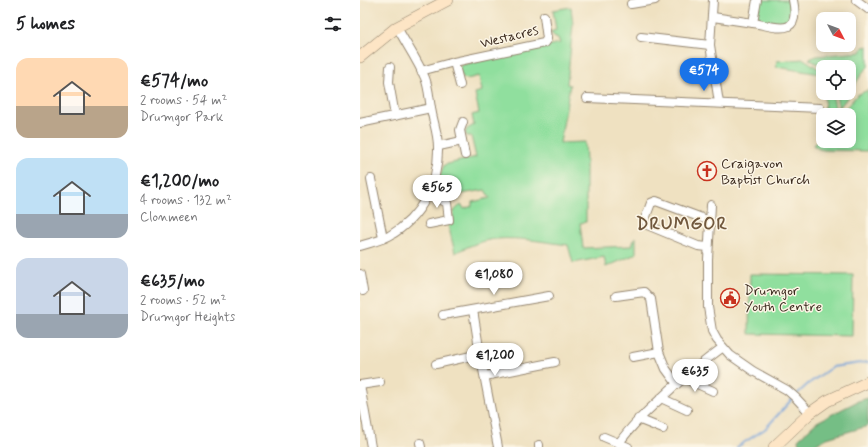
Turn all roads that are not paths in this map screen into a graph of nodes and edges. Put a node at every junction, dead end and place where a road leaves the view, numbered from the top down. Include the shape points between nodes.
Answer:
1 (448, 0) edge
2 (655, 0) edge
3 (713, 0) edge
4 (757, 0) edge
5 (793, 0) edge
6 (856, 0) edge
7 (631, 4) dead end
8 (868, 9) edge
9 (544, 16) dead end
10 (713, 17) junction
11 (753, 23) junction
12 (397, 27) junction
13 (641, 37) dead end
14 (710, 45) junction
15 (360, 57) edge
16 (454, 62) junction
17 (390, 67) dead end
18 (421, 71) junction
19 (460, 85) dead end
20 (586, 98) dead end
21 (719, 103) junction
22 (431, 108) junction
23 (820, 108) dead end
24 (395, 116) junction
25 (463, 122) dead end
26 (360, 123) edge
27 (462, 140) junction
28 (438, 146) junction
29 (465, 155) dead end
30 (371, 179) dead end
31 (428, 193) junction
32 (711, 205) dead end
33 (710, 221) junction
34 (429, 224) dead end
35 (383, 238) junction
36 (360, 246) edge
37 (708, 247) junction
38 (360, 274) edge
39 (362, 287) edge
40 (549, 296) dead end
41 (616, 296) dead end
42 (473, 310) junction
43 (443, 315) dead end
44 (722, 348) junction
45 (659, 352) junction
46 (480, 354) junction
47 (633, 357) dead end
48 (555, 362) dead end
49 (436, 364) dead end
50 (485, 376) junction
51 (684, 378) junction
52 (380, 382) dead end
53 (868, 382) edge
54 (677, 384) junction
55 (360, 385) edge
56 (713, 391) dead end
57 (661, 398) junction
58 (687, 410) dead end
59 (810, 413) junction
60 (638, 419) junction
61 (663, 429) dead end
62 (364, 432) edge
63 (604, 437) dead end
64 (619, 443) junction
65 (371, 447) edge
66 (498, 447) edge
67 (628, 447) edge
68 (774, 447) edge

1 - 12 street
2 - 7 street
3 - 10 street
4 - 11 street
5 - 11 street via 795,17 788,26 776,28
6 - 8 street
9 - 16 street, Westacres via 547,39 544,43
10 - 11 street
10 - 14 street
12 - 15 street
12 - 18 street
13 - 14 street
14 - 21 street
16 - 18 street, Westacres
16 - 19 street
17 - 24 street via 388,82
18 - 22 street via 429,92
20 - 21 street
21 - 23 street
22 - 24 street
22 - 28 street
24 - 26 street
25 - 27 street via 460,130
27 - 28 street
27 - 29 street
28 - 31 street via 438,167
30 - 35 street
31 - 34 street via 447,203 449,220
31 - 35 street via 420,209 407,223
32 - 33 street
33 - 37 street
33 - 37 street via 656,201 651,203 645,219 647,225 698,246
35 - 36 street
37 - 44 street via 709,320
38 - 39 street
40 - 42 street
41 - 45 street via 644,292 651,299
42 - 43 street
42 - 46 street
44 - 51 street
44 - 59 street via 740,363 786,390
45 - 47 street
45 - 54 street via 666,369
46 - 49 street
46 - 50 street
48 - 50 street
50 - 66 street
51 - 54 street
51 - 56 street
52 - 55 street
53 - 59 street via 827,401
54 - 57 street
55 - 62 street
57 - 58 street
57 - 60 street
59 - 68 street
60 - 61 street
60 - 64 street
62 - 65 street
63 - 64 street
64 - 67 street

